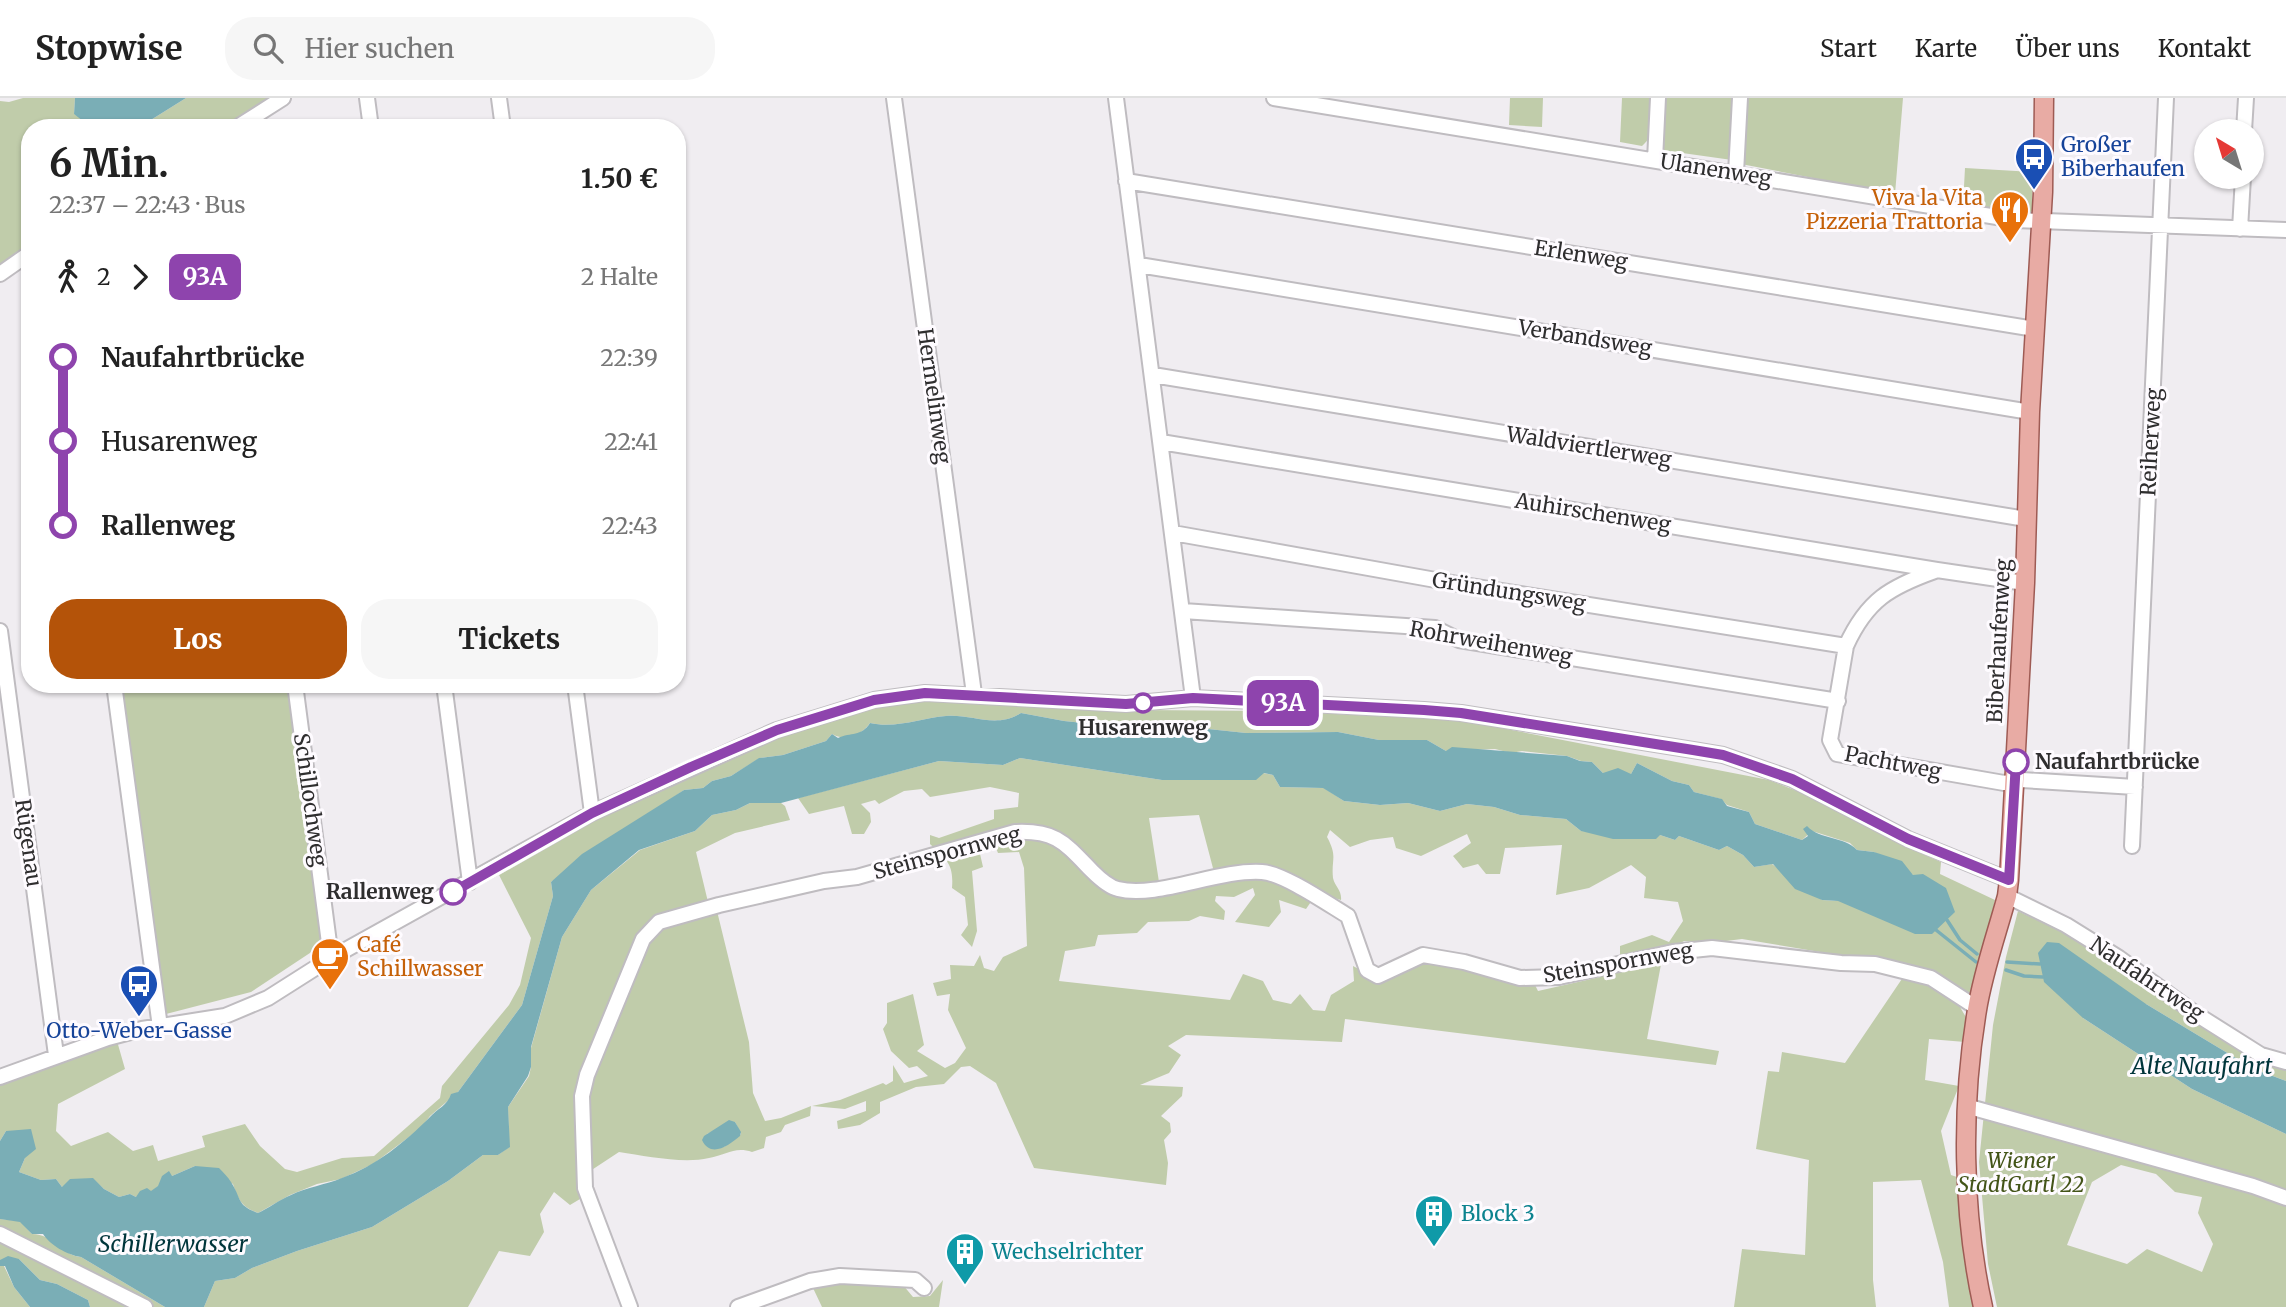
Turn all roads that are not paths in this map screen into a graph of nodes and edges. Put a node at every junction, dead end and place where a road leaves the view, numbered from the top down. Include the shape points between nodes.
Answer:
1 (283, 98) edge
2 (367, 98) edge
3 (499, 98) edge
4 (894, 98) edge
5 (1116, 98) edge
6 (1274, 98) edge
7 (1658, 98) edge
8 (1740, 98) edge
9 (2044, 98) edge
10 (2166, 98) edge
11 (2246, 98) edge
12 (250, 119) edge
13 (370, 119) edge
14 (502, 119) edge
15 (2245, 119) edge
16 (1654, 160) junction
17 (1736, 173) junction
18 (1126, 181) junction
19 (2242, 189) edge
20 (2042, 220) junction
21 (2161, 225) junction
22 (2240, 229) junction
23 (2286, 230) edge
24 (21, 259) edge
25 (1139, 265) junction
26 (0, 274) edge
27 (2035, 329) junction
28 (1153, 375) junction
29 (2030, 412) junction
30 (1161, 442) junction
31 (2026, 519) junction
32 (1174, 533) junction
33 (1937, 570) junction
34 (2025, 583) junction
35 (1183, 611) junction
36 (0, 631) edge
37 (1846, 646) junction
38 (115, 693) edge
39 (296, 693) edge
40 (445, 693) edge
41 (576, 693) edge
42 (974, 694) junction
43 (1193, 698) junction
44 (1838, 701) junction
45 (2014, 782) junction
46 (2135, 787) junction
47 (592, 813) junction
48 (2132, 846) dead end
49 (470, 882) junction
50 (2008, 888) junction
51 (331, 958) junction
52 (1977, 1009) junction
53 (160, 1027) junction
54 (56, 1055) junction
55 (2286, 1062) edge
56 (0, 1077) edge
57 (1966, 1106) junction
58 (2286, 1198) edge
59 (0, 1234) edge
60 (924, 1288) dead end
61 (145, 1307) edge
62 (630, 1307) edge
63 (738, 1307) edge
64 (1983, 1307) edge

1 - 12 street
2 - 13 street
3 - 14 street
4 - 42 street, Hermelinweg
5 - 18 street
6 - 16 street, Ulanenweg
7 - 16 street
8 - 17 street
9 - 20 main road, Biberhaufenweg
10 - 21 street, Reiherweg
11 - 15 street
16 - 17 street, Ulanenweg
17 - 20 street, Ulanenweg via 2015,220
18 - 25 street
18 - 27 street, Erlenweg
19 - 22 street
20 - 21 street, Ulanenweg
20 - 27 main road, Biberhaufenweg
21 - 22 street, Ulanenweg
21 - 46 street, Reiherweg
22 - 23 street, Ulanenweg
24 - 26 street
25 - 28 street
25 - 29 street, Verbandsweg
27 - 29 main road, Biberhaufenweg
28 - 30 street
28 - 31 street, Waldviertlerweg
29 - 31 main road, Biberhaufenweg
30 - 32 street
30 - 33 street, Auhirschenweg
31 - 34 main road, Biberhaufenweg
32 - 35 street
32 - 37 street, Gründungsweg
33 - 34 street, Auhirschenweg
33 - 37 street, Pachtweg via 1880,597 1862,616
34 - 45 main road, Biberhaufenweg
35 - 43 street
35 - 44 street, Rohrweihenweg via 1435,628 1459,640
36 - 54 street, Rügenau
37 - 44 street, Pachtweg
38 - 53 street
39 - 51 street, Schillochweg
40 - 49 street
41 - 47 street
42 - 43 street, Naufahrtweg via 1126,704
42 - 47 street, Naufahrtweg via 925,693 874,700 777,730
43 - 50 street, Naufahrtweg via 1461,713 1723,755 1792,779
44 - 45 street, Pachtweg via 1830,740 1840,755
45 - 46 street
45 - 50 main road, Biberhaufenweg
46 - 48 street, Reiherweg
47 - 49 street, Naufahrtweg
49 - 51 street, Naufahrtweg
50 - 52 main road, Biberhaufenweg
50 - 55 street, Naufahrtweg via 2261,1055
51 - 53 street, Naufahrtweg via 268,998 225,1016
52 - 57 main road, Biberhaufenweg
52 - 62 street, Steinspornweg via 1931,978 1875,964 1712,948 1559,977 1520,978 1423,955 1378,976 1367,970 1348,916 1282,878 1264,872 1141,891 1117,889 1056,837 1015,832 857,877 659,922 643,939 582,1096 585,1188
53 - 54 street, Naufahrtweg
54 - 56 street, Naufahrtweg
57 - 58 street
57 - 64 main road, Biberhaufenweg via 1966,1170
59 - 61 street
60 - 63 street via 915,1280 840,1276 810,1281

